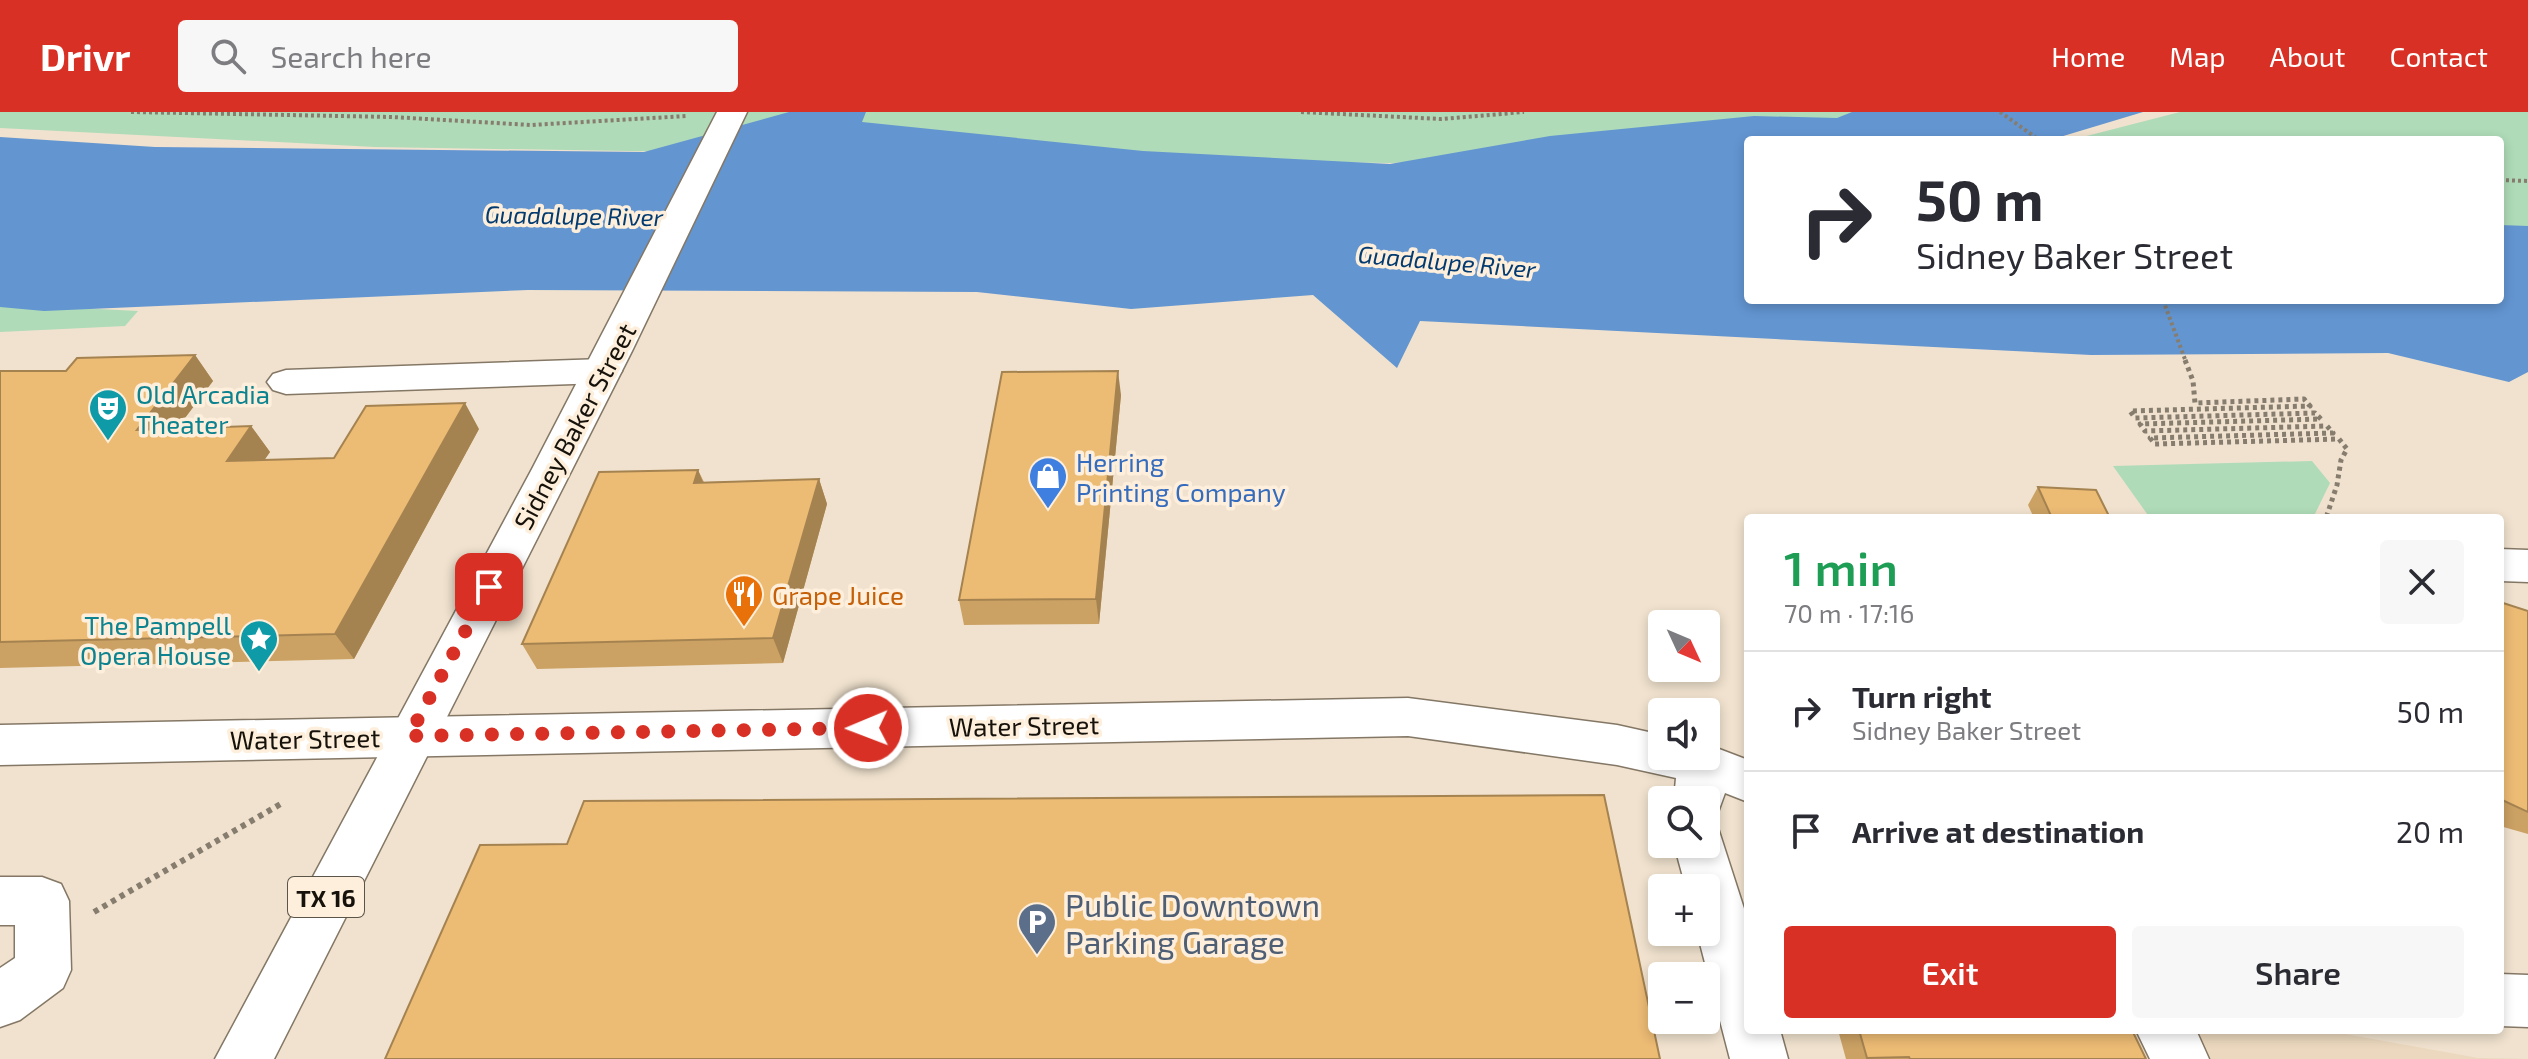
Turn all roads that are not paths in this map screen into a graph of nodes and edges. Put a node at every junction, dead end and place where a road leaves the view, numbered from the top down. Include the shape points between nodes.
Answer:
1 (732, 112) edge
2 (603, 371) junction
3 (286, 382) dead end
4 (2504, 565) edge
5 (2528, 566) edge
6 (409, 736) junction
7 (0, 745) edge
8 (1648, 756) edge
9 (1688, 770) edge
10 (1744, 780) edge
11 (1704, 858) edge
12 (0, 901) edge
13 (2504, 1000) edge
14 (0, 1001) edge
15 (2528, 1001) edge
16 (1744, 1004) edge
17 (1752, 1034) edge
18 (2167, 1034) edge
19 (244, 1059) edge
20 (1759, 1059) edge
21 (2180, 1059) edge

1 - 2 street, Sidney Baker Street / TX 16
2 - 3 street
2 - 6 street, Sidney Baker Street / TX 16
4 - 5 street
6 - 7 street, Water Street
6 - 8 street, Water Street via 1408,717 1617,745
6 - 19 street, Sidney Baker Street / TX 16
9 - 10 street, Water Street
11 - 16 street
12 - 14 street via 42,901 43,970
13 - 15 street
17 - 20 street
18 - 21 street

